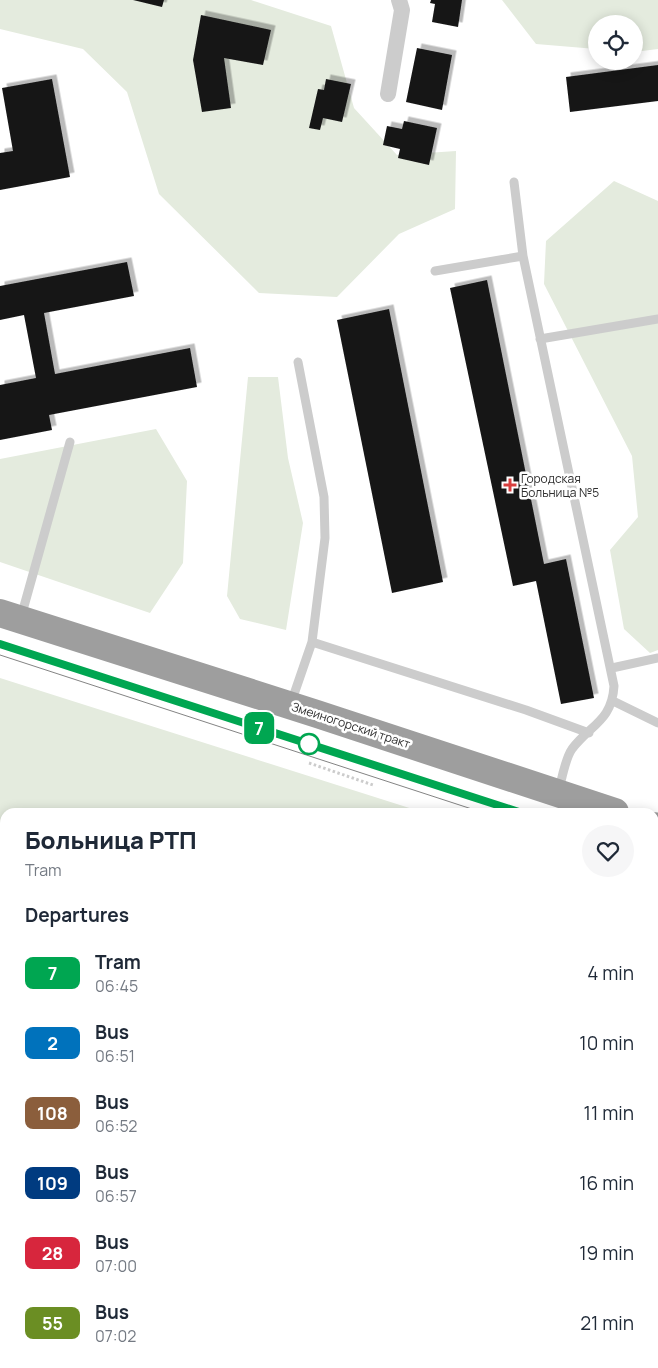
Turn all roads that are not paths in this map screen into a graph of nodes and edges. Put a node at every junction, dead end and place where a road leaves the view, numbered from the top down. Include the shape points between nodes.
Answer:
1 (399, 0) edge
2 (388, 94) dead end
3 (514, 182) dead end
4 (523, 256) junction
5 (435, 271) dead end
6 (658, 319) edge
7 (540, 339) junction
8 (298, 362) dead end
9 (70, 442) dead end
10 (10, 616) edge
11 (312, 642) junction
12 (658, 658) edge
13 (612, 668) junction
14 (613, 701) junction
15 (290, 706) junction
16 (658, 723) edge
17 (589, 733) junction
18 (558, 793) junction
19 (604, 808) edge

1 - 2 street via 402,10
3 - 4 lane
4 - 5 lane
4 - 7 lane
6 - 7 lane
7 - 13 lane
8 - 11 lane via 324,497 325,538
9 - 10 lane
10 - 15 highway, Змеиногорский тракт
11 - 15 lane
11 - 17 lane
12 - 13 lane
13 - 14 lane
14 - 16 lane
14 - 17 lane via 603,720
15 - 18 highway, Змеиногорский тракт
17 - 18 lane via 571,750
18 - 19 highway, Змеиногорский тракт

